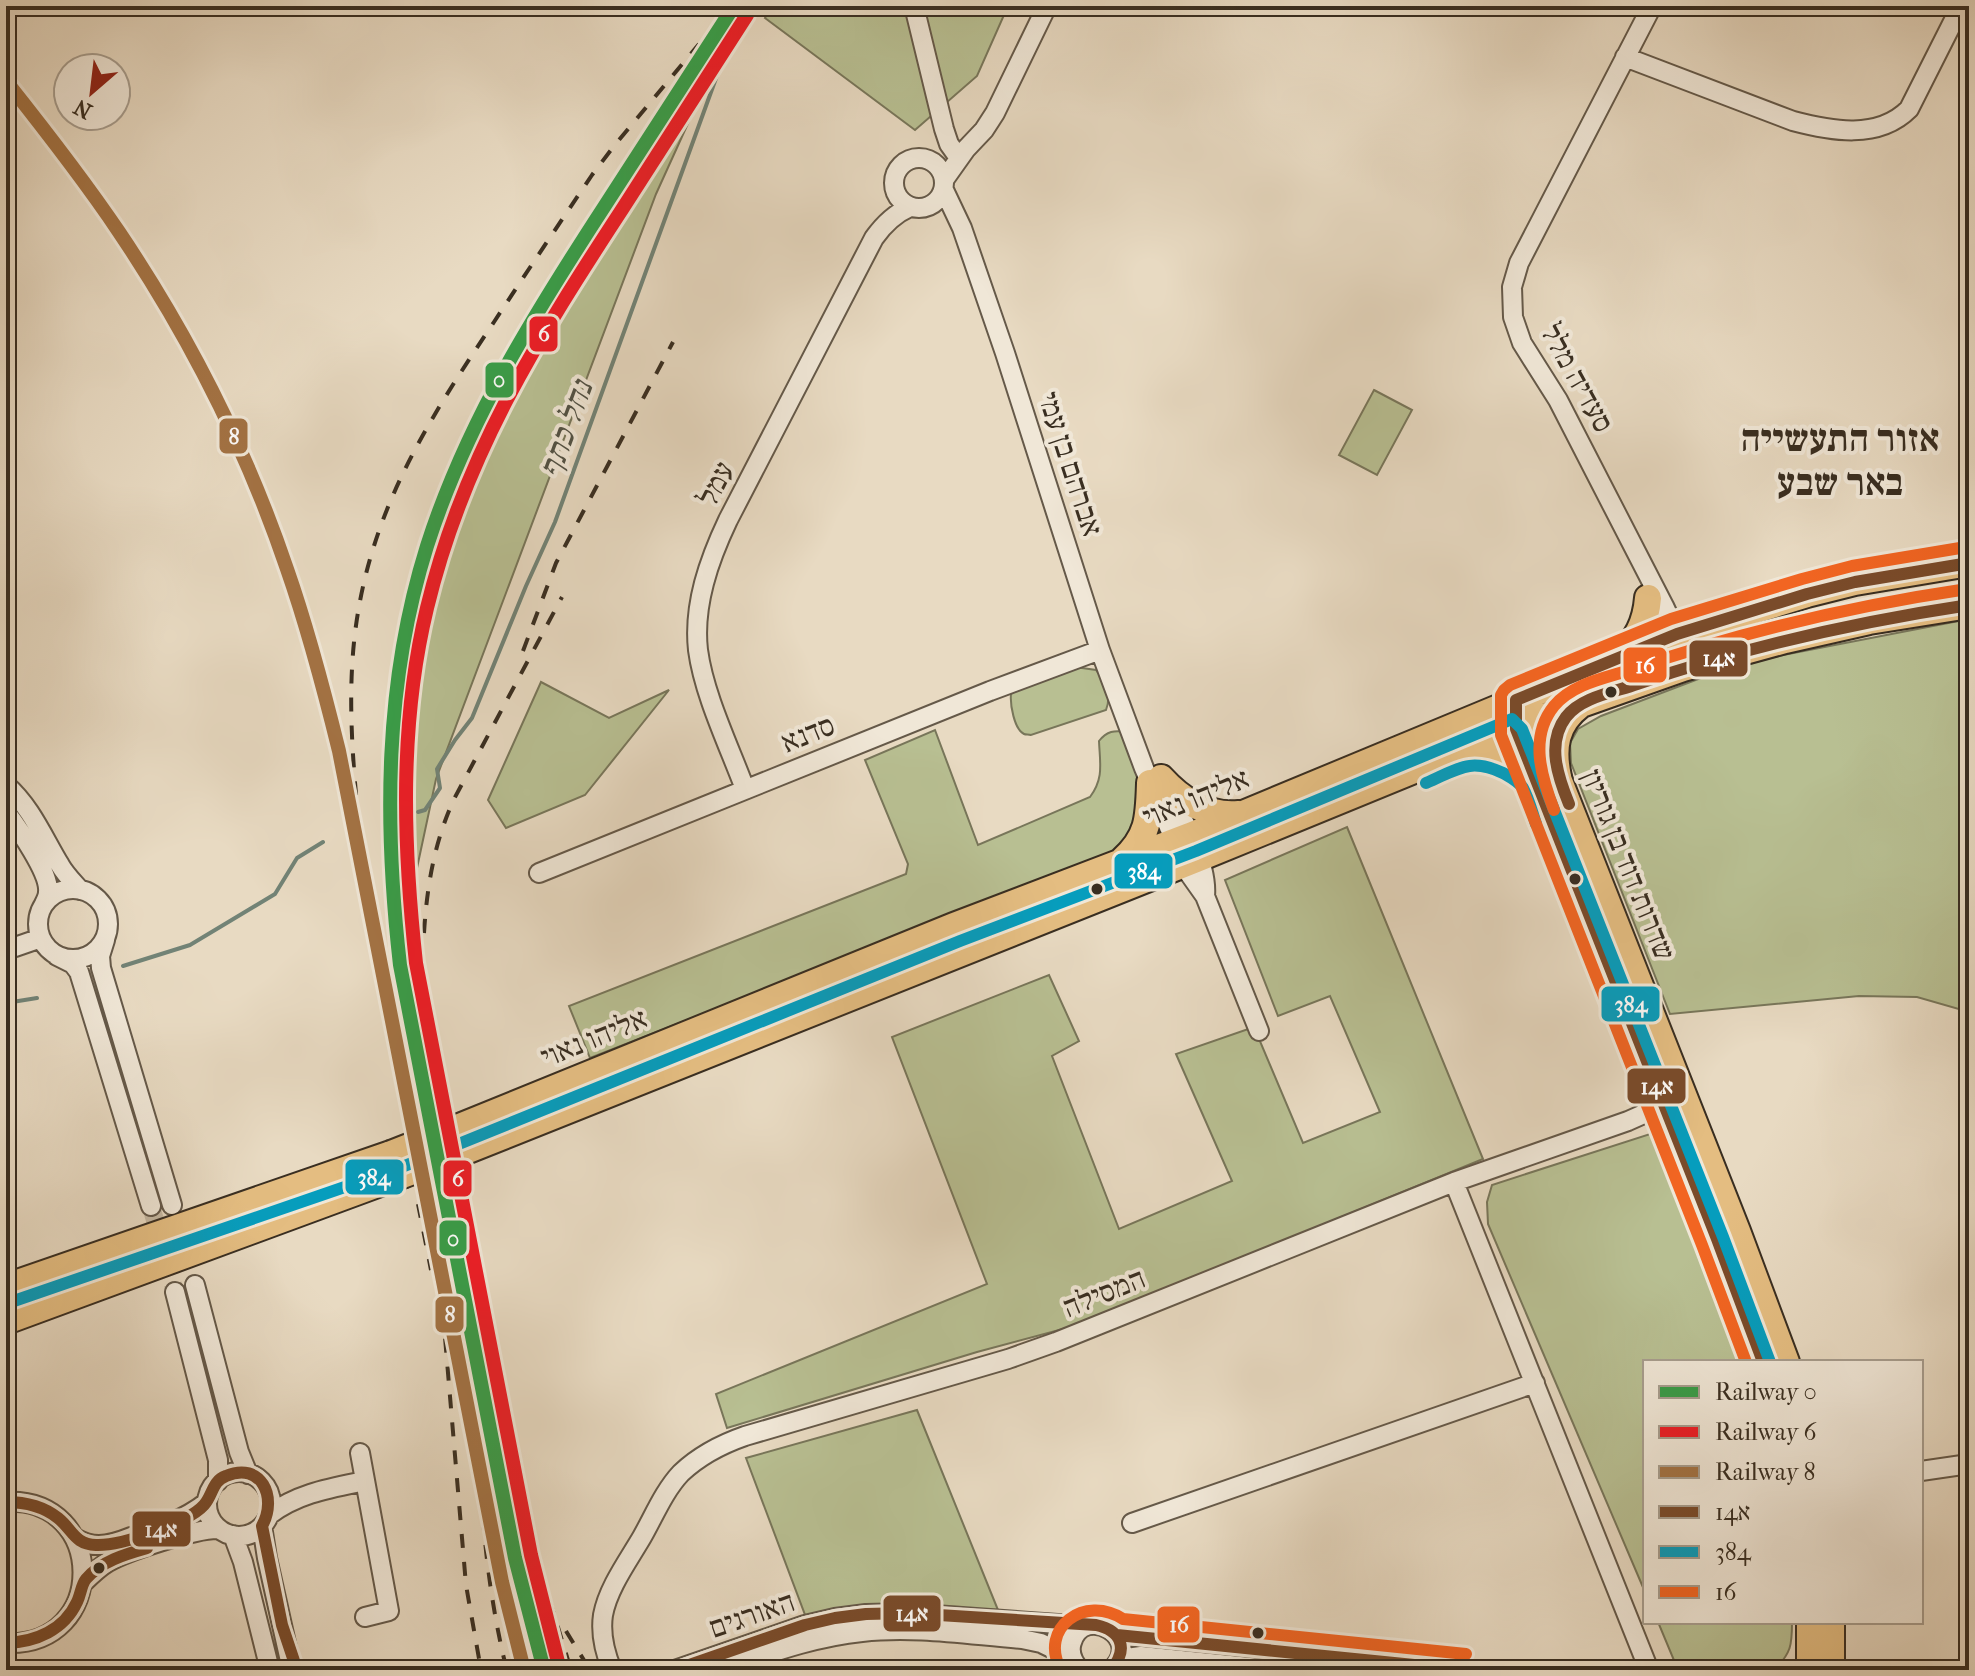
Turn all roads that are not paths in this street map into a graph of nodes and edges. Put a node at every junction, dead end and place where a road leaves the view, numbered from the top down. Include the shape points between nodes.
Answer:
1 (914, 6) edge
2 (1047, 6) edge
3 (1652, 6) edge
4 (1961, 6) edge
5 (1625, 57) junction
6 (960, 153) junction
7 (929, 160) junction
8 (944, 185) junction
9 (895, 192) junction
10 (930, 206) junction
11 (910, 207) junction
12 (884, 224) junction
13 (962, 228) junction
14 (1637, 554) junction
15 (1969, 563) edge
16 (1648, 598) junction
17 (1969, 605) edge
18 (1670, 636) junction
19 (1100, 650) junction
20 (1616, 660) junction
21 (1683, 668) junction
22 (1516, 700) junction
23 (1580, 705) junction
24 (1526, 724) junction
25 (1468, 748) junction
26 (1546, 777) junction
27 (1156, 781) junction
28 (6, 785) edge
29 (745, 789) junction
30 (6, 812) edge
31 (1242, 814) junction
32 (1187, 850) junction
33 (1119, 863) junction
34 (539, 873) dead end
35 (80, 890) junction
36 (44, 904) junction
37 (41, 938) junction
38 (105, 940) junction
39 (15, 947) dead end
40 (57, 956) junction
41 (1259, 1031) dead end
42 (1674, 1100) junction
43 (460, 1140) junction
44 (397, 1164) junction
45 (1454, 1182) junction
46 (172, 1205) tunnel mouth
47 (151, 1206) tunnel mouth
48 (195, 1285) tunnel mouth
49 (6, 1287) edge
50 (175, 1292) tunnel mouth
51 (6, 1321) edge
52 (1762, 1360) edge
53 (1786, 1360) edge
54 (1535, 1383) junction
55 (360, 1453) dead end
56 (1969, 1464) edge
57 (1923, 1471) edge
58 (255, 1479) junction
59 (218, 1481) junction
60 (365, 1481) junction
61 (314, 1491) junction
62 (6, 1502) edge
63 (207, 1502) junction
64 (265, 1520) junction
65 (1132, 1523) dead end
66 (226, 1532) junction
67 (75, 1538) junction
68 (83, 1583) junction
69 (365, 1617) dead end
70 (1086, 1626) junction
71 (1809, 1628) edge
72 (1832, 1632) edge
73 (1117, 1635) junction
74 (6, 1643) edge
75 (1640, 1651) junction
76 (748, 1653) junction
77 (1076, 1664) edge
78 (1116, 1666) edge
79 (270, 1670) edge
80 (294, 1670) edge
81 (612, 1670) edge
82 (675, 1670) edge
83 (719, 1670) edge
84 (1279, 1670) edge
85 (1464, 1670) edge
86 (1637, 1670) edge
87 (1649, 1670) edge
88 (1791, 1670) edge
89 (1809, 1670) edge
90 (1832, 1670) edge
91 (1847, 1670) edge

1 - 6 street via 934,92
2 - 6 street via 995,113
3 - 5 street, סעדיה מלל
4 - 5 street via 1909,109 1879,129 1819,128 1793,121
5 - 14 street, סעדיה מלל via 1519,263 1512,287 1513,317 1522,343 1558,400
6 - 7 street
6 - 8 street
7 - 8 street via 939,168
7 - 9 street via 914,158 901,165 894,178
8 - 10 street
8 - 13 street, אברהם בן עמי
9 - 11 street
9 - 12 street, עמל
10 - 11 street
10 - 13 street
11 - 12 street, עמל
12 - 29 street, עמל via 728,520 701,597 702,670
13 - 19 street, אברהם בן עמי
14 - 16 street, סעדיה מלל
14 - 18 street, סעדיה מלל
15 - 18 highway, אליהו נאוי via 1855,582
16 - 18 street, סעדיה מלל
16 - 20 highway via 1642,628
17 - 21 highway, אליהו נאוי via 1869,621
18 - 20 highway, אליהו נאוי
18 - 21 street, סעדיה מלל
19 - 27 street, אברהם בן עמי
19 - 29 street, סדנא
20 - 22 highway, אליהו נאוי
21 - 23 highway, אליהו נאוי
22 - 24 main road, שדרות דוד בן גוריון
22 - 31 highway, אליהו נאוי
23 - 24 highway, אליהו נאוי
23 - 26 highway via 1565,719
24 - 25 highway, אליהו נאוי
24 - 26 main road, שדרות דוד בן גוריון
25 - 26 highway via 1508,758
25 - 32 highway, אליהו נאוי
26 - 42 main road, שדרות דוד בן גוריון
27 - 31 highway via 1197,807
27 - 32 street, אברהם בן עמי
27 - 33 highway via 1146,829
28 - 35 street via 37,822
29 - 34 street, סדנא
30 - 36 street via 45,877
31 - 32 highway, אליהו נאוי
32 - 33 highway, אליהו נאוי
32 - 41 street, אברהם בן עמי via 1192,880 1205,896
32 - 43 highway, אליהו נאוי
33 - 43 highway, אליהו נאוי via 954,926
35 - 36 street via 60,892
35 - 38 street via 105,909
36 - 37 street via 38,926
37 - 39 street
37 - 40 street
38 - 40 street via 90,956
38 - 46 street via 101,968
40 - 47 street via 79,972
42 - 45 street, המסילה
42 - 52 main road, שדרות דוד בן גוריון
42 - 53 main road, שדרות דוד בן גוריון via 1765,1300
43 - 44 highway, bridge
44 - 49 highway
44 - 51 highway
45 - 54 street
45 - 81 street, המסילה via 1056,1342 719,1447 688,1467 669,1488 606,1603 602,1634
48 - 58 street via 239,1452
50 - 59 street via 218,1460
54 - 65 street
54 - 75 street
55 - 60 street
56 - 57 street
58 - 59 street via 232,1473
58 - 61 street via 287,1490
58 - 64 street via 268,1492
59 - 63 street
60 - 61 street
60 - 69 street via 389,1611
61 - 64 street
62 - 67 street via 46,1510
63 - 66 street via 210,1517
63 - 67 street via 178,1521 113,1543 91,1545
64 - 66 street via 249,1534
64 - 80 street via 264,1543
66 - 68 street via 205,1529 127,1554
66 - 79 street via 243,1562
67 - 68 street
68 - 74 street via 76,1605 56,1629 34,1640
70 - 73 street, האורגים via 1103,1626
70 - 76 street, האורגים via 866,1614 805,1625
70 - 77 street via 1074,1636 1070,1651
71 - 88 main road
71 - 89 main road
72 - 90 main road
72 - 91 main road
73 - 78 street via 1121,1643
73 - 85 street
75 - 86 street
75 - 87 street
76 - 77 street, האורגים via 834,1635 903,1630 1022,1639 1041,1643
76 - 82 street, האורגים
76 - 83 street, האורגים
78 - 84 street via 1141,1656

